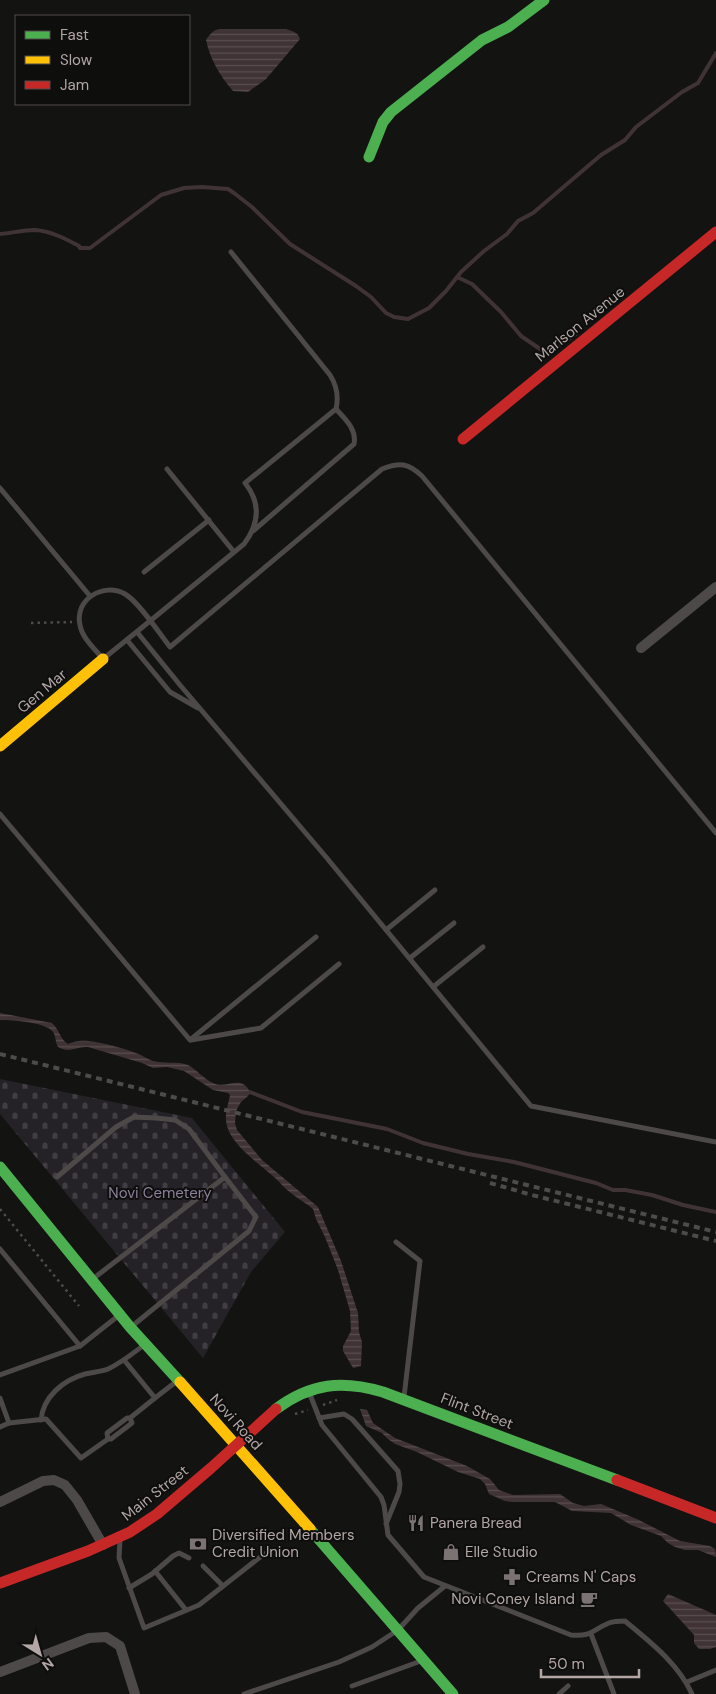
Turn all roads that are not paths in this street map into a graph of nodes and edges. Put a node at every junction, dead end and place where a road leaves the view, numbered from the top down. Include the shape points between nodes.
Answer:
1 (544, 0) edge
2 (369, 156) dead end
3 (716, 232) edge
4 (231, 252) dead end
5 (336, 409) junction
6 (464, 439) dead end
7 (167, 469) dead end
8 (0, 488) edge
9 (209, 520) junction
10 (252, 531) junction
11 (234, 552) junction
12 (144, 572) dead end
13 (716, 587) edge
14 (90, 596) junction
15 (150, 621) junction
16 (137, 632) junction
17 (127, 640) junction
18 (641, 648) dead end
19 (103, 659) junction
20 (201, 710) junction
21 (0, 746) edge
22 (0, 814) edge
23 (716, 833) edge
24 (435, 890) dead end
25 (454, 923) dead end
26 (386, 930) junction
27 (316, 937) dead end
28 (483, 947) dead end
29 (410, 958) junction
30 (339, 964) dead end
31 (433, 987) junction
32 (190, 1040) junction
33 (716, 1142) edge
34 (0, 1167) edge
35 (56, 1177) dead end
36 (225, 1177) junction
37 (396, 1242) dead end
38 (0, 1249) edge
39 (92, 1280) junction
40 (120, 1314) junction
41 (130, 1327) junction
42 (145, 1344) junction
43 (80, 1346) junction
44 (124, 1360) junction
45 (0, 1375) edge
46 (178, 1380) junction
47 (308, 1390) junction
48 (0, 1398) edge
49 (155, 1398) junction
50 (404, 1400) junction
51 (319, 1418) junction
52 (41, 1420) junction
53 (10, 1423) junction
54 (0, 1427) edge
55 (237, 1445) junction
56 (0, 1502) edge
57 (716, 1518) edge
58 (386, 1525) junction
59 (120, 1537) junction
60 (103, 1545) junction
61 (264, 1554) dead end
62 (189, 1558) dead end
63 (203, 1566) dead end
64 (155, 1571) junction
65 (0, 1583) edge
66 (223, 1586) junction
67 (445, 1586) junction
68 (129, 1588) junction
69 (186, 1610) junction
70 (398, 1630) junction
71 (591, 1634) junction
72 (424, 1660) junction
73 (716, 1670) edge
74 (0, 1672) edge
75 (687, 1682) junction
76 (352, 1686) dead end
77 (568, 1686) dead end
78 (135, 1694) edge
79 (244, 1694) edge
80 (453, 1694) edge
81 (559, 1694) edge
82 (614, 1694) edge
83 (692, 1694) edge

1 - 2 street via 508,27 482,40 391,112 382,122
3 - 6 street, Marlson Avenue
4 - 5 lane via 330,375 337,392
5 - 10 lane via 245,483 253,494 257,509
5 - 10 lane via 352,428 355,438 351,449
7 - 9 lane
8 - 14 lane
9 - 11 lane
9 - 12 lane
10 - 11 lane
11 - 15 lane
13 - 18 street
14 - 15 lane via 109,589 118,591 127,595
14 - 19 lane via 84,603 79,622 82,632
15 - 16 lane
15 - 23 lane via 170,647 382,470 402,464 413,467
16 - 17 lane
16 - 20 lane
17 - 19 lane
17 - 20 lane via 170,692
19 - 21 street, Gen Mar
20 - 26 lane
22 - 32 lane
24 - 26 lane
25 - 29 lane
26 - 29 lane
27 - 32 lane
28 - 31 lane
29 - 31 lane
30 - 32 lane via 261,1028
31 - 33 lane via 531,1106
34 - 39 street, Novi Road
35 - 36 lane via 116,1127 134,1117 174,1120 189,1129
36 - 39 lane
36 - 41 lane via 256,1218 250,1230
37 - 50 lane via 420,1261
38 - 43 lane
39 - 40 street, Novi Road
40 - 41 street, Novi Road
40 - 43 lane
41 - 42 street, Novi Road
42 - 44 lane
42 - 46 street, Novi Road
43 - 45 lane
44 - 49 lane
44 - 52 lane via 105,1371 68,1382 47,1400
46 - 49 lane
46 - 55 street, Novi Road
47 - 50 street, Flint Street via 359,1385
47 - 51 lane
47 - 55 street, Flint Street via 277,1408
48 - 53 lane
49 - 52 lane via 107,1433 108,1438 81,1458 46,1419
50 - 57 street, Flint Street
51 - 58 lane via 381,1497
51 - 58 lane via 344,1414 352,1419 398,1471 399,1492
52 - 53 lane
53 - 54 lane
55 - 59 street, Main Street via 157,1514
55 - 70 street, Novi Road
56 - 60 street via 43,1481 54,1480 65,1485 77,1500
58 - 67 lane via 388,1535 424,1577
59 - 60 street, Main Street
59 - 68 lane via 118,1558
60 - 65 street, Main Street
61 - 66 lane
62 - 64 lane via 179,1553
63 - 66 lane
64 - 68 lane
64 - 69 lane
66 - 69 lane via 199,1605
67 - 70 lane
67 - 71 lane via 570,1635
68 - 69 lane via 144,1628
70 - 72 street, Novi Road
70 - 79 lane via 339,1662
71 - 75 lane via 611,1622 625,1621 664,1654
71 - 82 lane
72 - 76 lane
72 - 80 street, Novi Road
73 - 75 lane
74 - 78 street via 88,1638 106,1637 120,1646
75 - 83 lane
77 - 81 lane

